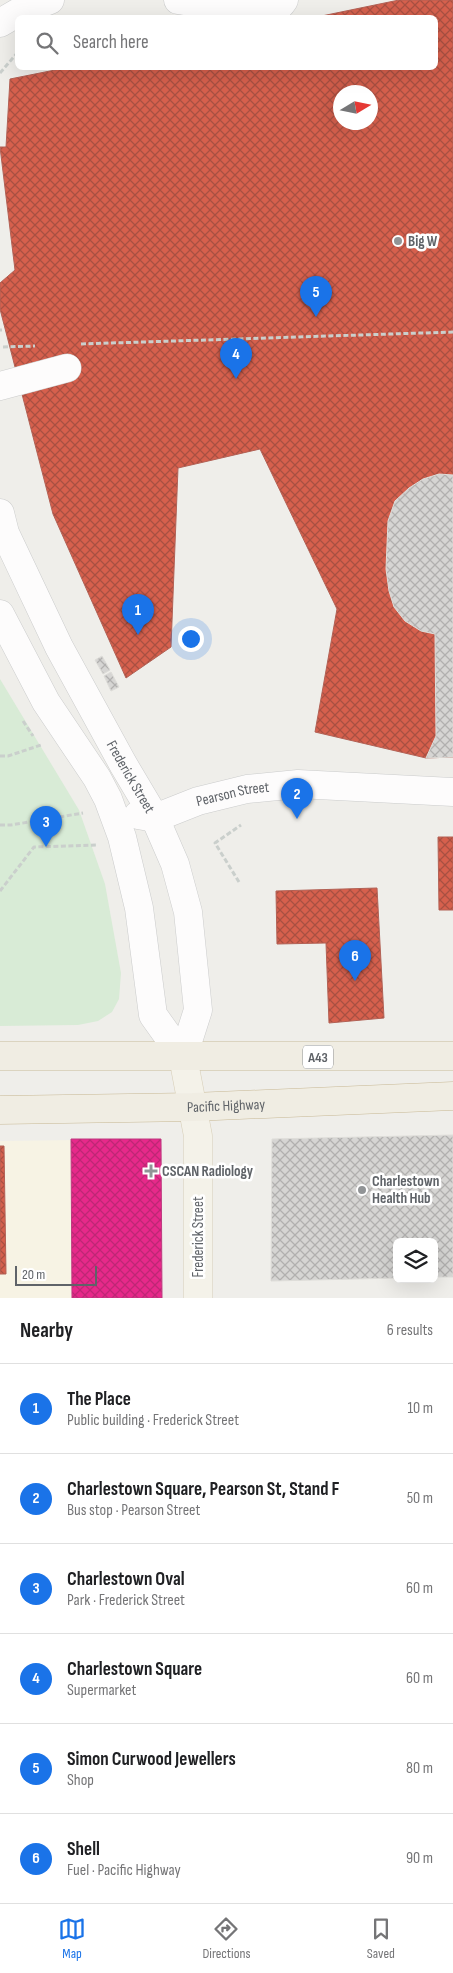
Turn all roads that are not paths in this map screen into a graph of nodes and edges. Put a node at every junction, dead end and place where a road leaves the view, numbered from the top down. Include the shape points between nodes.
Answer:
1 (50, 0) edge
2 (178, 0) edge
3 (284, 0) edge
4 (237, 3) edge
5 (0, 23) edge
6 (70, 356) road end
7 (0, 386) edge
8 (0, 513) edge
9 (0, 614) edge
10 (453, 792) edge
11 (97, 806) junction
12 (155, 818) junction
13 (0, 1056) edge
14 (453, 1056) edge
15 (183, 1057) junction
16 (453, 1096) edge
17 (194, 1107) junction
18 (0, 1110) edge
19 (198, 1298) edge

1 - 5 street
2 - 4 street via 215,6
3 - 4 street via 280,6 259,15 248,12
6 - 7 street
8 - 12 street, Frederick Street via 5,533 59,647
9 - 11 street, Frederick Street via 46,702 97,778
10 - 12 street, Pearson Street via 298,784 247,789 198,801
11 - 12 street
11 - 15 street, Frederick Street via 122,837 139,908 153,1015
12 - 15 street, Frederick Street via 175,864 188,912 196,979 198,1010
13 - 15 highway, A43
14 - 15 highway, A43
15 - 17 main road, Frederick Street
16 - 17 highway, Pacific Highway
17 - 18 highway, Pacific Highway
17 - 19 main road, Frederick Street via 198,1142

